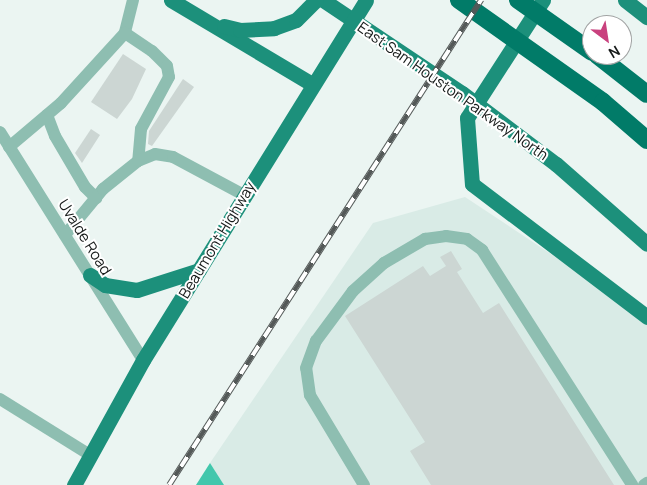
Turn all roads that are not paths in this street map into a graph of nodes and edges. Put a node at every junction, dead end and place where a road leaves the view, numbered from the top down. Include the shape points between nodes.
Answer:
1 (133, 0) edge
2 (171, 0) edge
3 (316, 0) edge
4 (323, 0) edge
5 (366, 0) edge
6 (459, 0) edge
7 (518, 0) edge
8 (543, 0) edge
9 (625, 0) edge
10 (647, 17) edge
11 (213, 23) junction
12 (126, 33) junction
13 (582, 45) edge
14 (610, 65) edge
15 (312, 84) junction
16 (647, 94) edge
17 (46, 115) junction
18 (0, 132) edge
19 (647, 140) edge
20 (9, 147) junction
21 (138, 161) junction
22 (244, 195) junction
23 (96, 198) junction
24 (65, 235) junction
25 (647, 244) edge
26 (199, 270) junction
27 (90, 276) junction
28 (647, 317) edge
29 (143, 360) junction
30 (0, 399) edge
31 (90, 454) junction
32 (647, 483) edge
33 (74, 485) edge
34 (364, 485) edge
35 (632, 485) edge
36 (644, 485) edge

1 - 12 street
2 - 11 main road
3 - 11 main road via 296,20 274,28 240,30
4 - 25 main road, East Sam Houston Parkway North via 462,93 556,164
5 - 15 main road, Beaumont Highway
6 - 19 highway via 603,102
7 - 13 highway
8 - 28 main road via 467,118 472,184
9 - 10 main road
11 - 15 main road
12 - 17 street
12 - 21 street via 152,50 167,66 169,77 141,129
14 - 16 highway
15 - 22 main road, Beaumont Highway
17 - 20 street
17 - 23 street via 85,186
18 - 20 street, Uvalde Road
20 - 24 street, Uvalde Road
21 - 22 street via 154,154 173,157
21 - 23 street
22 - 26 main road, Beaumont Highway
23 - 24 street
24 - 27 street, Uvalde Road
26 - 27 main road via 137,290 121,290
26 - 29 main road, Beaumont Highway
27 - 29 street, Uvalde Road
29 - 31 main road, Beaumont Highway
30 - 31 street
31 - 33 main road, Beaumont Highway
32 - 36 street
34 - 35 street via 310,395 306,368 316,341 353,291 392,258 425,238 446,236 467,238 482,250

